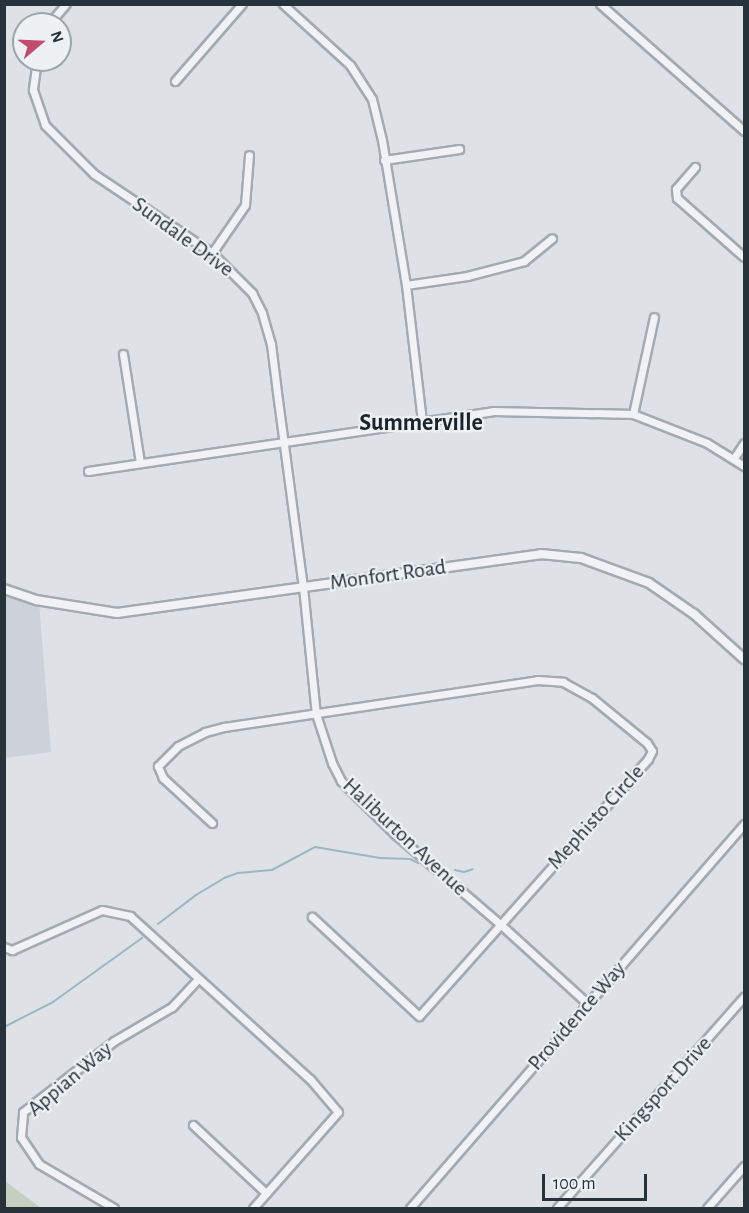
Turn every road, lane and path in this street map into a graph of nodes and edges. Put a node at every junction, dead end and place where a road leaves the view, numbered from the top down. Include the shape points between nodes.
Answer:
1 (242, 4) edge
2 (283, 4) edge
3 (600, 4) edge
4 (36, 72) edge
5 (175, 81) dead end
6 (744, 131) edge
7 (459, 149) dead end
8 (249, 155) dead end
9 (384, 160) junction
10 (695, 166) dead end
11 (552, 238) dead end
12 (212, 253) junction
13 (744, 257) edge
14 (406, 285) junction
15 (654, 317) dead end
16 (123, 354) dead end
17 (633, 414) junction
18 (422, 421) junction
19 (283, 442) junction
20 (744, 443) edge
21 (734, 458) junction
22 (140, 463) junction
23 (744, 466) edge
24 (88, 471) dead end
25 (303, 587) junction
26 (4, 589) edge
27 (744, 659) edge
28 (316, 714) junction
29 (212, 823) dead end
30 (744, 824) edge
31 (312, 916) dead end
32 (500, 924) junction
33 (4, 947) edge
34 (198, 979) junction
35 (744, 997) edge
36 (588, 1004) junction
37 (192, 1125) dead end
38 (744, 1166) edge
39 (266, 1193) junction
40 (114, 1209) edge
41 (253, 1209) edge
42 (410, 1209) edge
43 (557, 1209) edge
44 (707, 1209) edge

1 - 5 street
2 - 9 street via 350,64 361,80 377,115
3 - 6 street
4 - 12 street, Sundale Drive via 33,90 45,125 94,174
7 - 9 street
8 - 12 street via 246,205
9 - 14 street
10 - 13 street via 676,189 677,198
11 - 14 street via 524,261 467,276
12 - 19 street, Sundale Drive via 236,273 262,313 271,344
14 - 18 street
15 - 17 street
16 - 22 street
17 - 18 street via 494,411
17 - 21 street via 697,438
18 - 19 street
19 - 22 street
19 - 25 street, Sundale Drive
20 - 21 street
21 - 23 street
22 - 24 street
25 - 26 street, Monfort Road via 117,613 36,600
25 - 27 street, Monfort Road via 541,554 581,558 649,583 694,614
25 - 28 street, Haliburton Avenue
28 - 29 street, Mephisto Circle via 205,732 178,746 161,761 158,766 164,778
28 - 32 street, Haliburton Avenue via 341,781 395,834
28 - 32 street, Mephisto Circle via 537,680 563,682 592,698 646,743 652,751 648,759
30 - 36 street, Providence Way
31 - 32 street, Mephisto Circle via 419,1016
32 - 36 street, Haliburton Avenue
33 - 34 street via 12,950 102,910 130,916
34 - 39 street via 310,1079 338,1112
34 - 40 street, Appian Way via 172,1007 114,1041 24,1112 21,1137 39,1164
35 - 43 street, Kingsport Drive
36 - 42 street, Providence Way
37 - 39 street
38 - 44 street
39 - 41 street

